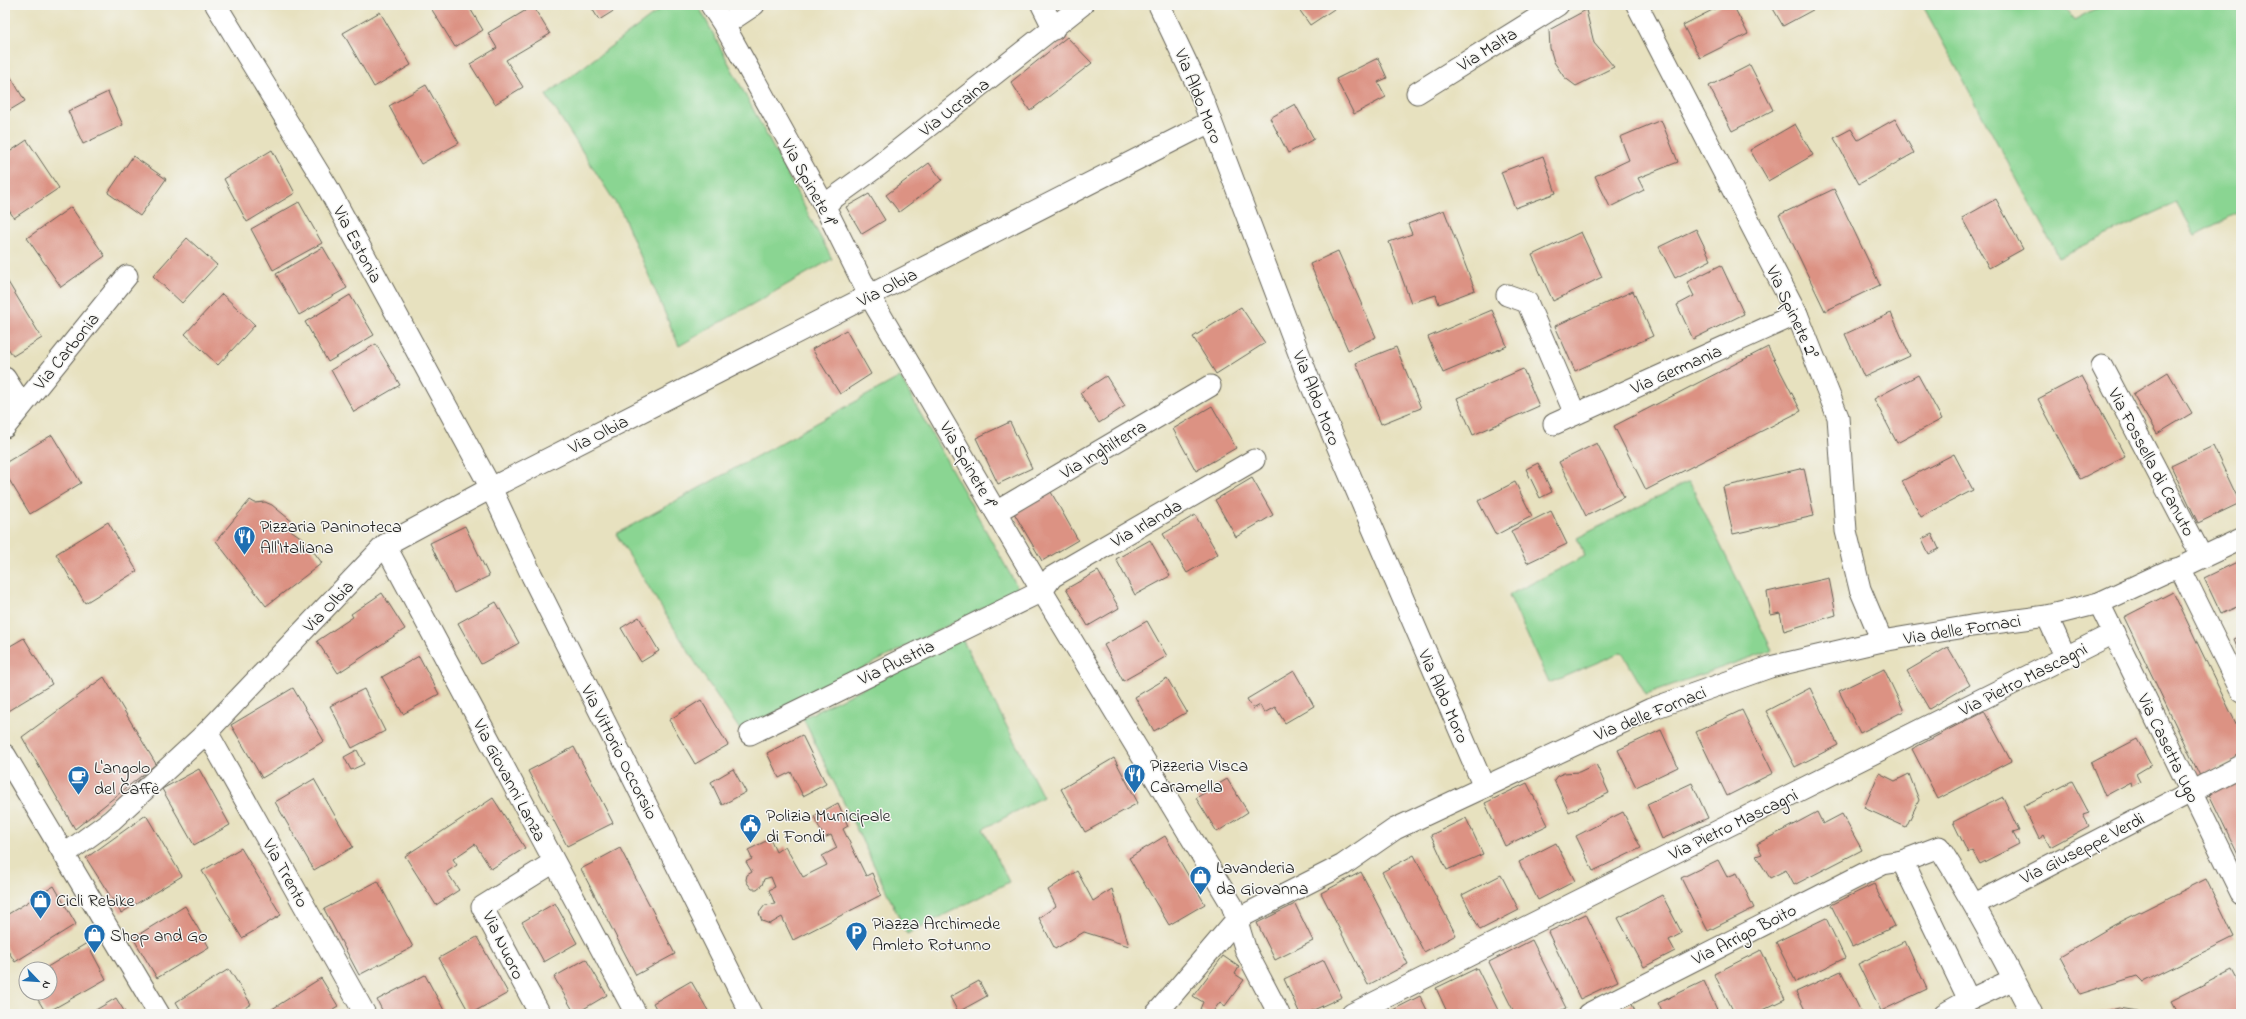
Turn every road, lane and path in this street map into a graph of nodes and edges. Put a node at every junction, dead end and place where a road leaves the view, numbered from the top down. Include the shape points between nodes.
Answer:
1 (216, 5) edge
2 (711, 5) edge
3 (754, 5) edge
4 (1042, 5) edge
5 (1082, 5) edge
6 (1159, 5) edge
7 (1558, 5) edge
8 (1637, 5) edge
9 (724, 25) junction
10 (1054, 29) junction
11 (1416, 93) dead end
12 (1210, 122) junction
13 (824, 205) junction
14 (127, 276) dead end
15 (869, 295) junction
16 (1507, 295) dead end
17 (1797, 314) junction
18 (2102, 366) dead end
19 (5, 378) edge
20 (1210, 386) dead end
21 (22, 405) junction
22 (1576, 414) junction
23 (1554, 424) dead end
24 (5, 427) edge
25 (1254, 460) dead end
26 (491, 488) junction
27 (996, 512) junction
28 (2241, 538) edge
29 (385, 545) junction
30 (2202, 557) junction
31 (2180, 568) junction
32 (1042, 591) junction
33 (2098, 603) junction
34 (2047, 616) junction
35 (2114, 633) junction
36 (1882, 641) junction
37 (2066, 658) junction
38 (2241, 691) edge
39 (207, 732) junction
40 (750, 734) dead end
41 (5, 755) edge
42 (2241, 766) edge
43 (1484, 787) junction
44 (2190, 792) junction
45 (64, 854) junction
46 (1902, 861) junction
47 (554, 862) junction
48 (2241, 893) edge
49 (1975, 904) junction
50 (1237, 919) junction
51 (2014, 979) junction
52 (1969, 1000) junction
53 (160, 1014) edge
54 (365, 1014) edge
55 (540, 1014) edge
56 (636, 1014) edge
57 (751, 1014) edge
58 (1156, 1014) edge
59 (1279, 1014) edge
60 (1352, 1014) edge
61 (1588, 1014) edge
62 (1944, 1014) edge
63 (2032, 1014) edge

1 - 26 street, Via Estonia via 328,188
2 - 9 street, Via Spinete 1°
3 - 9 street
4 - 10 street
5 - 10 street, Via Ucraina
6 - 12 street, Via Aldo Moro via 1198,87
7 - 11 street, Via Malta
8 - 17 street, Via Spinete 2°
9 - 13 street, Via Spinete 1°
10 - 13 street, Via Ucraina
12 - 15 street, Via Olbia
12 - 43 street, Via Aldo Moro via 1309,380
13 - 15 street, Via Spinete 1°
14 - 21 street, Via Carbonia
15 - 26 street, Via Olbia
15 - 27 street, Via Spinete 1°
16 - 22 street via 1527,302
17 - 22 street, Via Germania
17 - 36 street, Via Spinete 2° via 1838,417 1846,531 1860,590
18 - 30 street, Via Fossella di Canuto
19 - 21 street
20 - 27 street, Via Inghilterra
21 - 24 street, Via Carbonia
22 - 23 street, Via Germania
25 - 32 street, Via Irlanda via 1052,577
26 - 29 street, Via Olbia
26 - 57 street, Via Vittorio Occorsio via 532,576
27 - 32 street, Via Spinete 1°
28 - 30 street, Via delle Fornaci
29 - 39 street, Via Olbia
29 - 47 street, Via Giovanni Lanza
30 - 31 street, Via delle Fornaci
31 - 33 street, Via delle Fornaci
31 - 38 street
32 - 40 street, Via Austria
32 - 50 street, Via Spinete 1° via 1228,898
33 - 34 street, Via delle Fornaci
33 - 35 street, Via Casetta Ugo
34 - 36 street, Via delle Fornaci
34 - 37 street
35 - 37 street, Via Pietro Mascagni
35 - 44 street, Via Casetta Ugo
36 - 43 street, Via delle Fornaci via 1770,667 1651,709
37 - 60 street, Via Pietro Mascagni
39 - 45 street, Via Olbia via 112,820
39 - 54 street, Via Trento
41 - 45 street
42 - 44 street, Via Giuseppe Verdi
43 - 50 street, Via delle Fornaci via 1395,829 1343,864
44 - 48 street, Via Casetta Ugo
44 - 49 street, Via Giuseppe Verdi
45 - 53 street
46 - 49 street, Via Arrigo Boito via 1938,846
46 - 52 street
46 - 61 street, Via Arrigo Boito via 1882,864
47 - 55 street, Via Nuoro via 482,907
47 - 56 street, Via Giovanni Lanza
49 - 51 street
50 - 58 street
50 - 59 street, Via Spinete 1° via 1246,951
51 - 52 street
51 - 63 street
52 - 62 street

